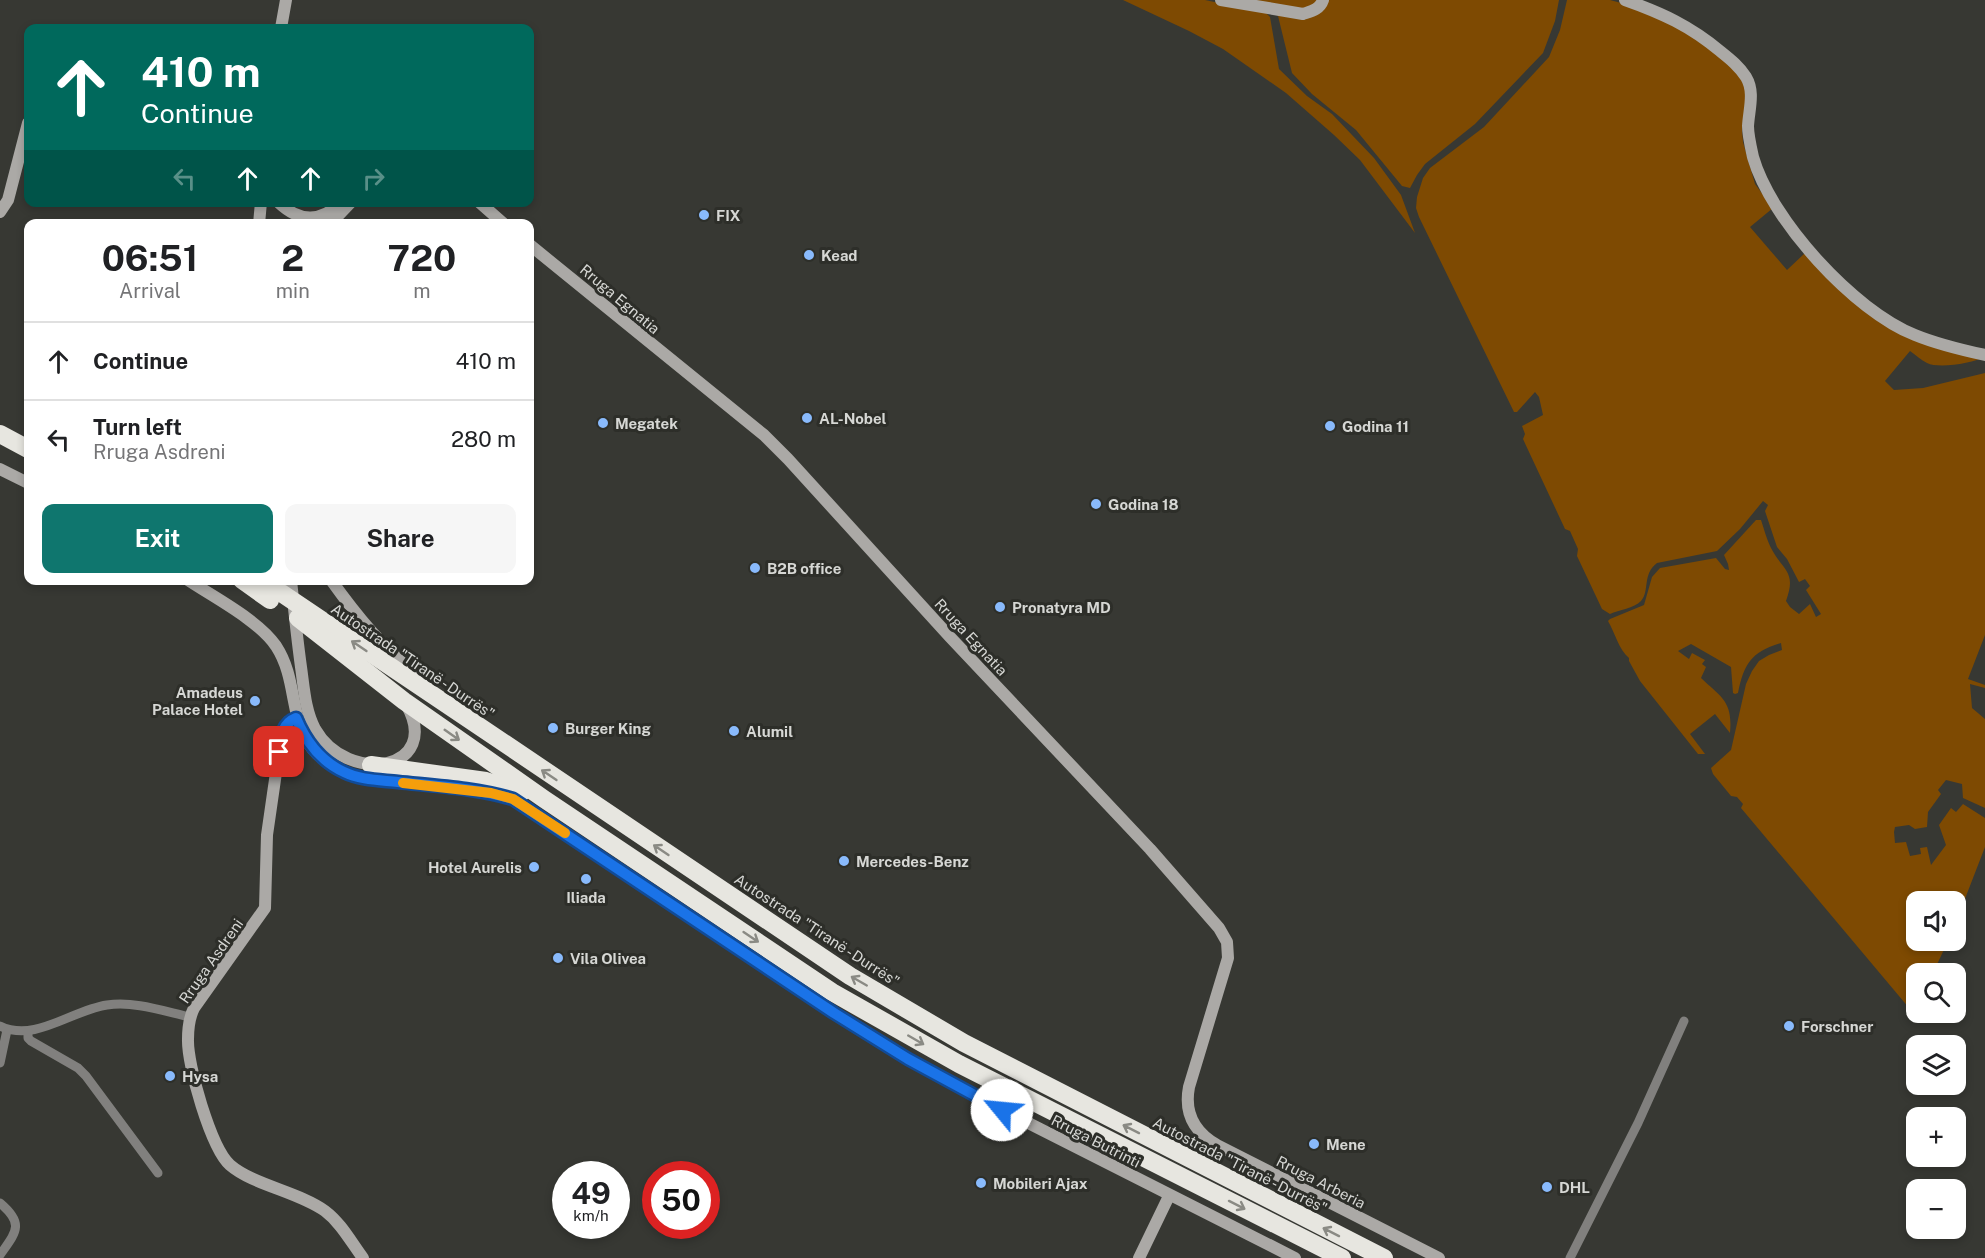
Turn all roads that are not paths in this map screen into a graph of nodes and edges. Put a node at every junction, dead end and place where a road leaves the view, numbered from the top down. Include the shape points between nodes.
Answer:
1 (286, 0) edge
2 (1323, 0) edge
3 (1624, 0) edge
4 (1227, 1) edge
5 (281, 24) edge
6 (24, 138) edge
7 (283, 207) edge
8 (336, 207) edge
9 (346, 207) edge
10 (485, 207) edge
11 (0, 212) edge
12 (335, 219) edge
13 (498, 219) edge
14 (534, 248) edge
15 (1985, 355) edge
16 (0, 423) edge
17 (0, 434) edge
18 (24, 436) edge
19 (24, 447) edge
20 (0, 469) edge
21 (24, 481) edge
22 (195, 585) edge
23 (249, 585) edge
24 (269, 585) edge
25 (292, 585) edge
26 (336, 585) edge
27 (404, 701) junction
28 (443, 702) junction
29 (296, 718) junction
30 (371, 765) junction
31 (514, 794) junction
32 (544, 799) junction
33 (190, 1017) junction
34 (1684, 1021) dead end
35 (4, 1028) edge
36 (28, 1032) junction
37 (0, 1063) edge
38 (1194, 1127) joint
39 (158, 1173) dead end
40 (1169, 1196) junction
41 (0, 1203) edge
42 (0, 1255) edge
43 (363, 1258) edge
44 (1139, 1258) edge
45 (1295, 1258) edge
46 (1342, 1258) edge
47 (1384, 1258) edge
48 (1439, 1258) edge
49 (1570, 1258) edge

1 - 5 main road
2 - 4 main road via 1303,14
3 - 15 main road via 1698,32 1736,63 1752,92 1748,128 1753,158 1769,196 1822,265 1885,320 1914,335
6 - 11 main road via 8,200
7 - 8 main road via 290,213 314,218
9 - 12 main road
10 - 13 main road
14 - 38 main road, Rruga Egnatia via 764,435 1219,928 1227,942 1228,958 1189,1087 1188,1106
16 - 18 highway
17 - 19 highway
20 - 21 main road
22 - 29 main road via 271,640 285,666
23 - 27 highway, Autostrada "Tiranë - Durrës"
28 -> 24 highway, Autostrada "Tiranë - Durrës"
25 - 30 main road via 306,705 314,727 330,747 350,760
26 - 28 main road via 367,629
27 - 30 main road via 414,723 409,748 396,761
27 -> 32 highway, Autostrada "Tiranë - Durrës"
47 -> 28 highway, Autostrada "Tiranë - Durrës" via 964,1043 850,976
29 - 31 main road via 313,749 346,773
29 - 33 main road, Rruga Asdreni via 282,731 267,836 265,908
30 - 31 highway via 486,781
31 - 32 highway
31 - 40 main road, Rruga Butrinti via 825,1008 908,1059
32 -> 46 highway, Autostrada "Tiranë - Durrës" via 832,992 959,1064
33 - 36 street via 144,1006 107,1005
33 - 43 main road, Rruga Asdreni via 192,1068 207,1120 225,1159 244,1174 326,1212
34 - 49 street
35 - 36 street
35 - 37 street
36 - 39 street via 31,1041 86,1076
38 - 48 main road, Rruga Arberia via 1209,1141
40 - 44 main road
40 - 45 main road, Rruga Butrinti
41 - 42 street via 14,1216 17,1226

